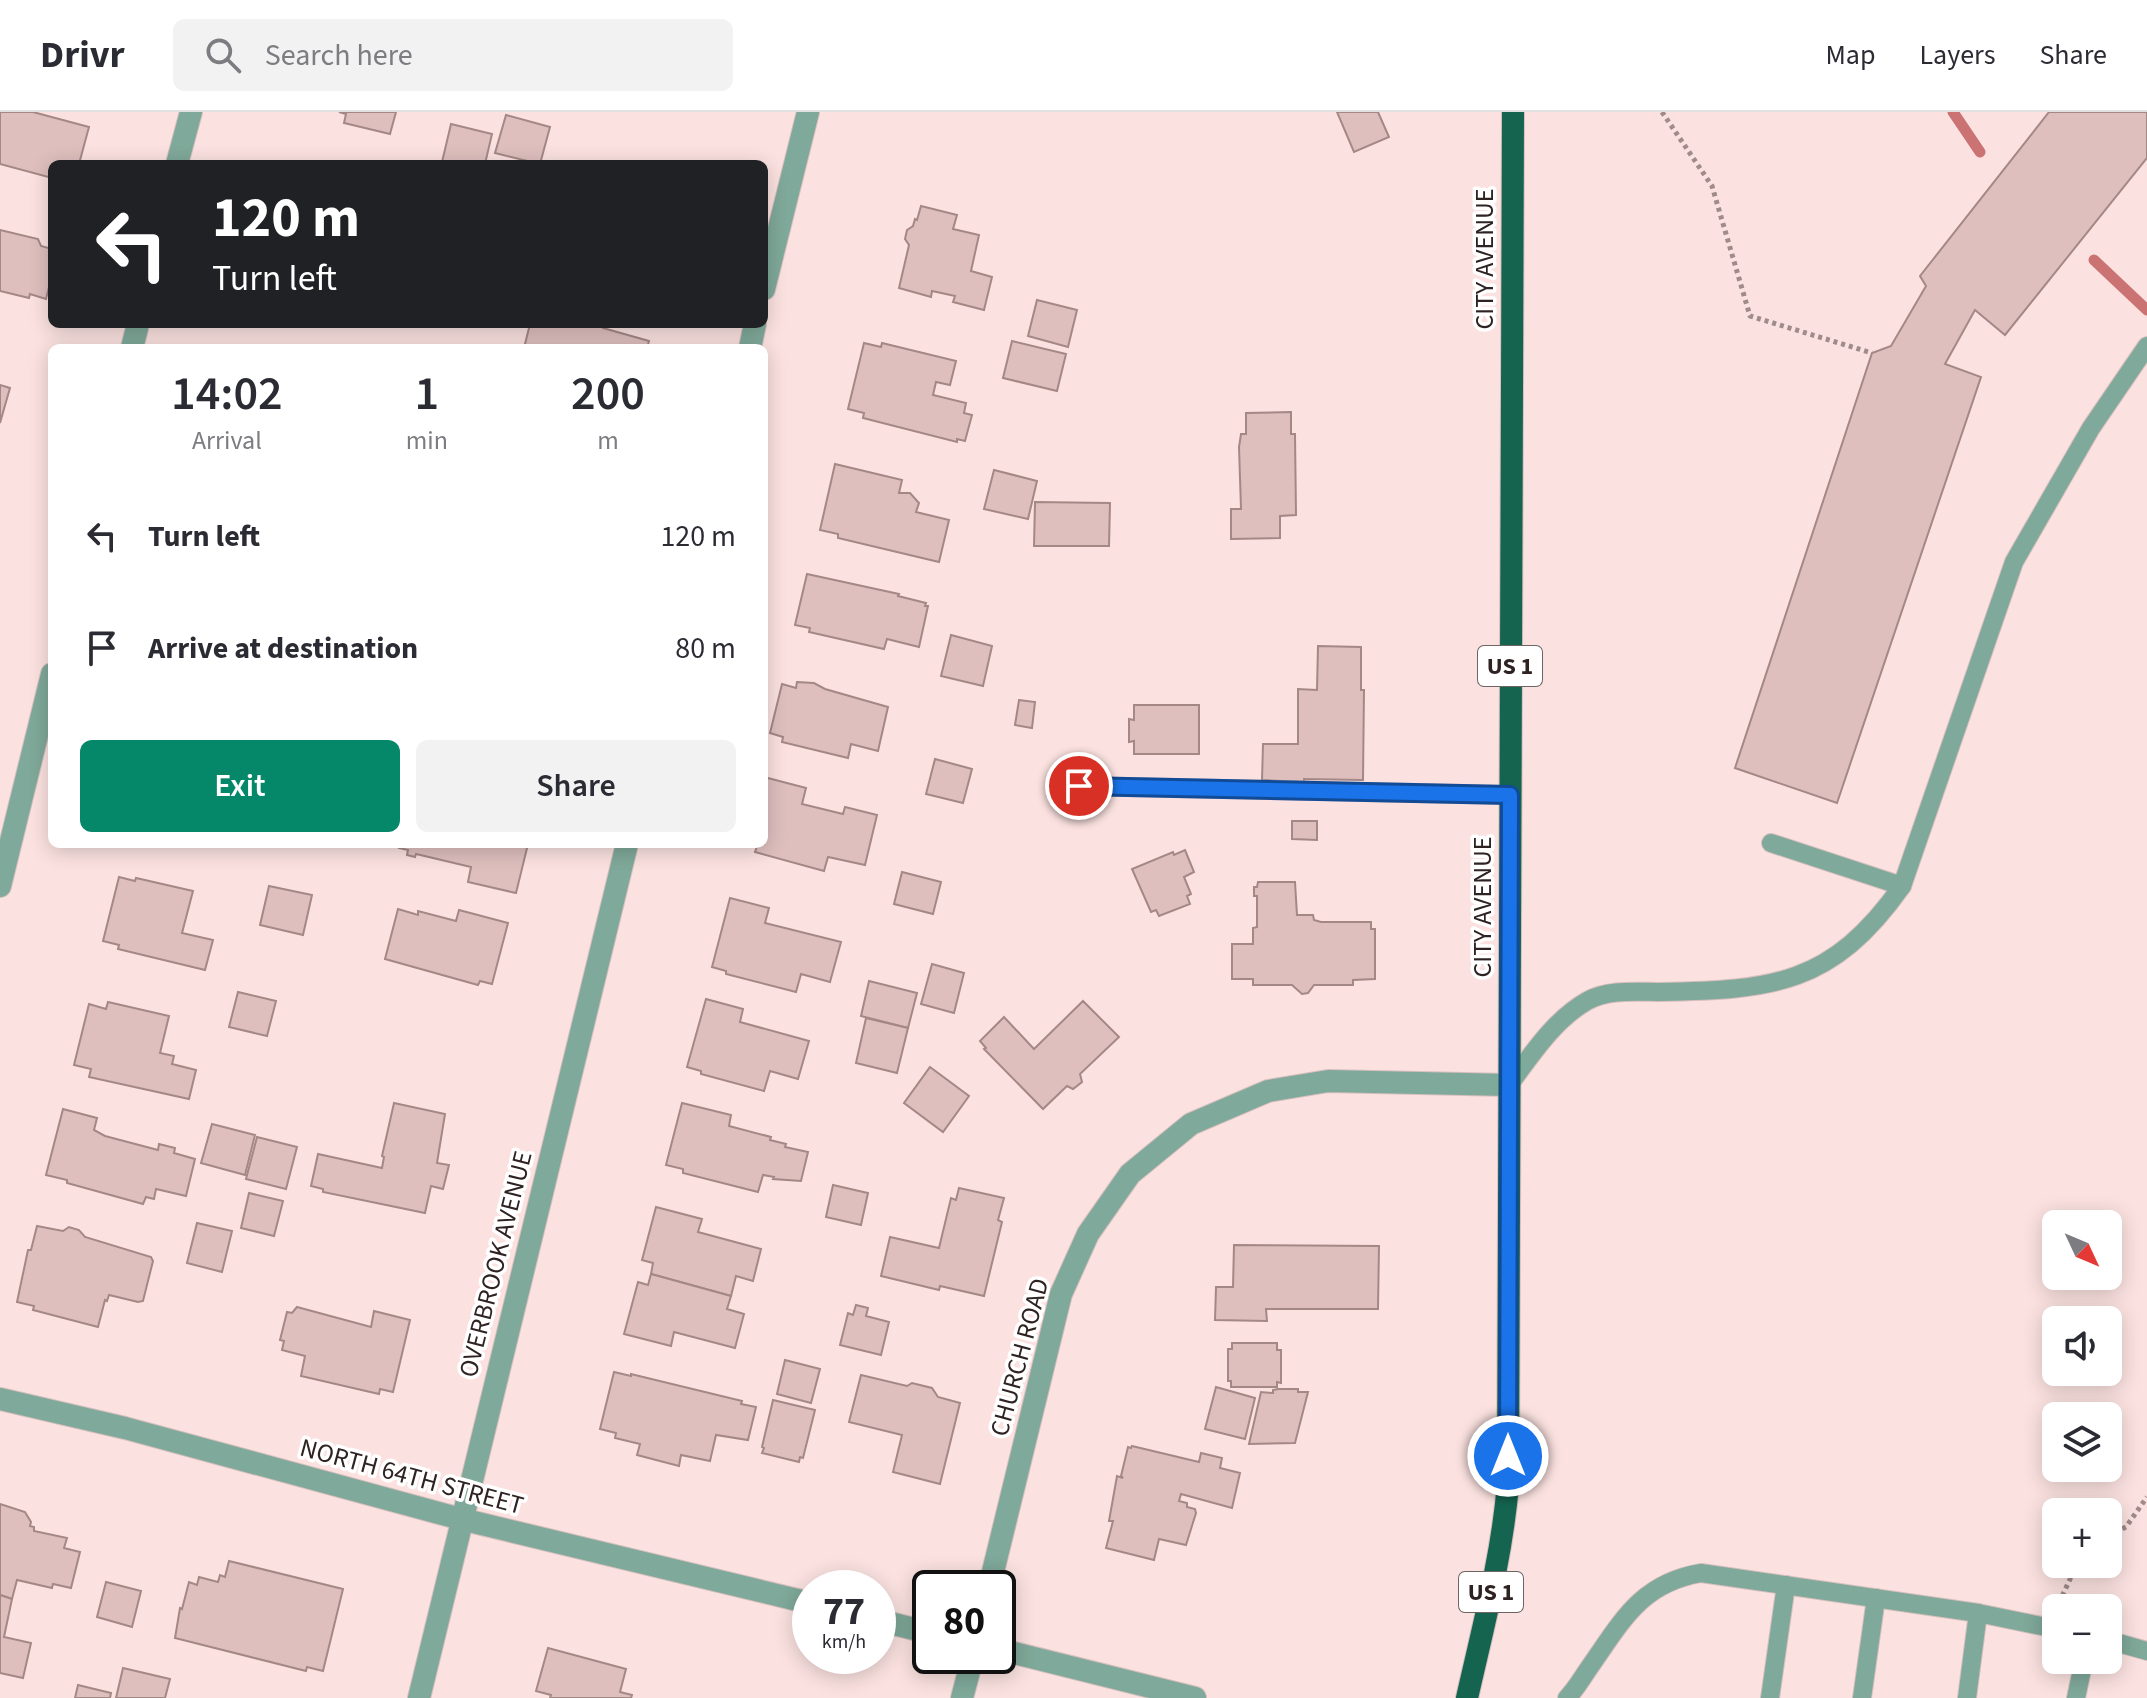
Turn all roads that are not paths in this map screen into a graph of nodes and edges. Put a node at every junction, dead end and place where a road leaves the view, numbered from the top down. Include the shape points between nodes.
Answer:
1 (191, 112) edge
2 (808, 112) edge
3 (1513, 112) edge
4 (178, 160) edge
5 (768, 273) edge
6 (2145, 349) edge
7 (48, 690) edge
8 (1079, 786) dead end
9 (1510, 795) junction
10 (1771, 843) dead end
11 (626, 848) edge
12 (0, 886) edge
13 (1902, 886) junction
14 (1509, 1085) junction
15 (0, 1399) edge
16 (461, 1519) junction
17 (993, 1570) edge
18 (1786, 1585) junction
19 (1876, 1598) junction
20 (792, 1599) edge
21 (1978, 1613) junction
22 (2042, 1626) edge
23 (2122, 1644) edge
24 (2147, 1651) edge
25 (1016, 1653) edge
26 (968, 1674) edge
27 (2081, 1674) edge
28 (419, 1698) edge
29 (962, 1698) edge
30 (1195, 1698) edge
31 (1467, 1698) edge
32 (1567, 1698) edge
33 (1770, 1698) edge
34 (1862, 1698) edge
35 (1967, 1698) edge
36 (2076, 1698) edge

1 - 4 street
2 - 5 street
3 - 9 highway, CITY AVENUE / US 1
6 - 13 lane via 2091,428 2014,562
7 - 12 street
8 - 9 lane
9 - 14 highway, CITY AVENUE / US 1
10 - 13 lane
11 - 16 street, OVERBROOK AVENUE
13 - 14 lane via 1860,938 1800,976 1727,991 1614,993 1590,999 1542,1040
14 - 17 street, CHURCH ROAD via 1328,1081 1268,1091 1191,1124 1130,1174 1088,1234 1061,1294
14 - 31 highway, CITY AVENUE / US 1 via 1508,1484 1499,1554
15 - 16 street, NORTH 64TH STREET
16 - 20 street, NORTH 64TH STREET
16 - 28 street, OVERBROOK AVENUE
18 - 19 lane
18 - 32 lane via 1701,1573 1655,1588 1621,1622
18 - 33 lane
19 - 21 lane
19 - 34 lane
21 - 22 lane
21 - 35 lane
23 - 24 lane
25 - 30 street
26 - 29 street
27 - 36 lane

